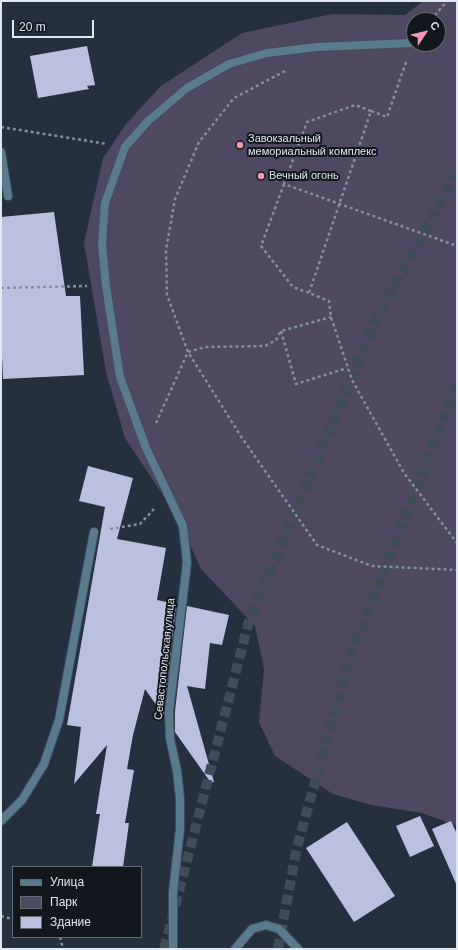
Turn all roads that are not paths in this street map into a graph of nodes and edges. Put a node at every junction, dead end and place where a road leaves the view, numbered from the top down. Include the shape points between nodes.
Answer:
1 (406, 43) edge
2 (1, 152) edge
3 (8, 196) dead end
4 (94, 532) road end
5 (1, 821) edge
6 (173, 949) edge
7 (235, 949) edge
8 (298, 949) edge

1 - 6 street, Севастопольская улица via 317,47 267,53 229,64 187,88 148,120 125,147 105,202 102,244 120,377 146,448 183,526 187,563 168,711 180,799 180,829 173,892
2 - 3 street
4 - 5 street via 59,720 44,764 22,800
7 - 8 street via 252,929 266,925 279,929

